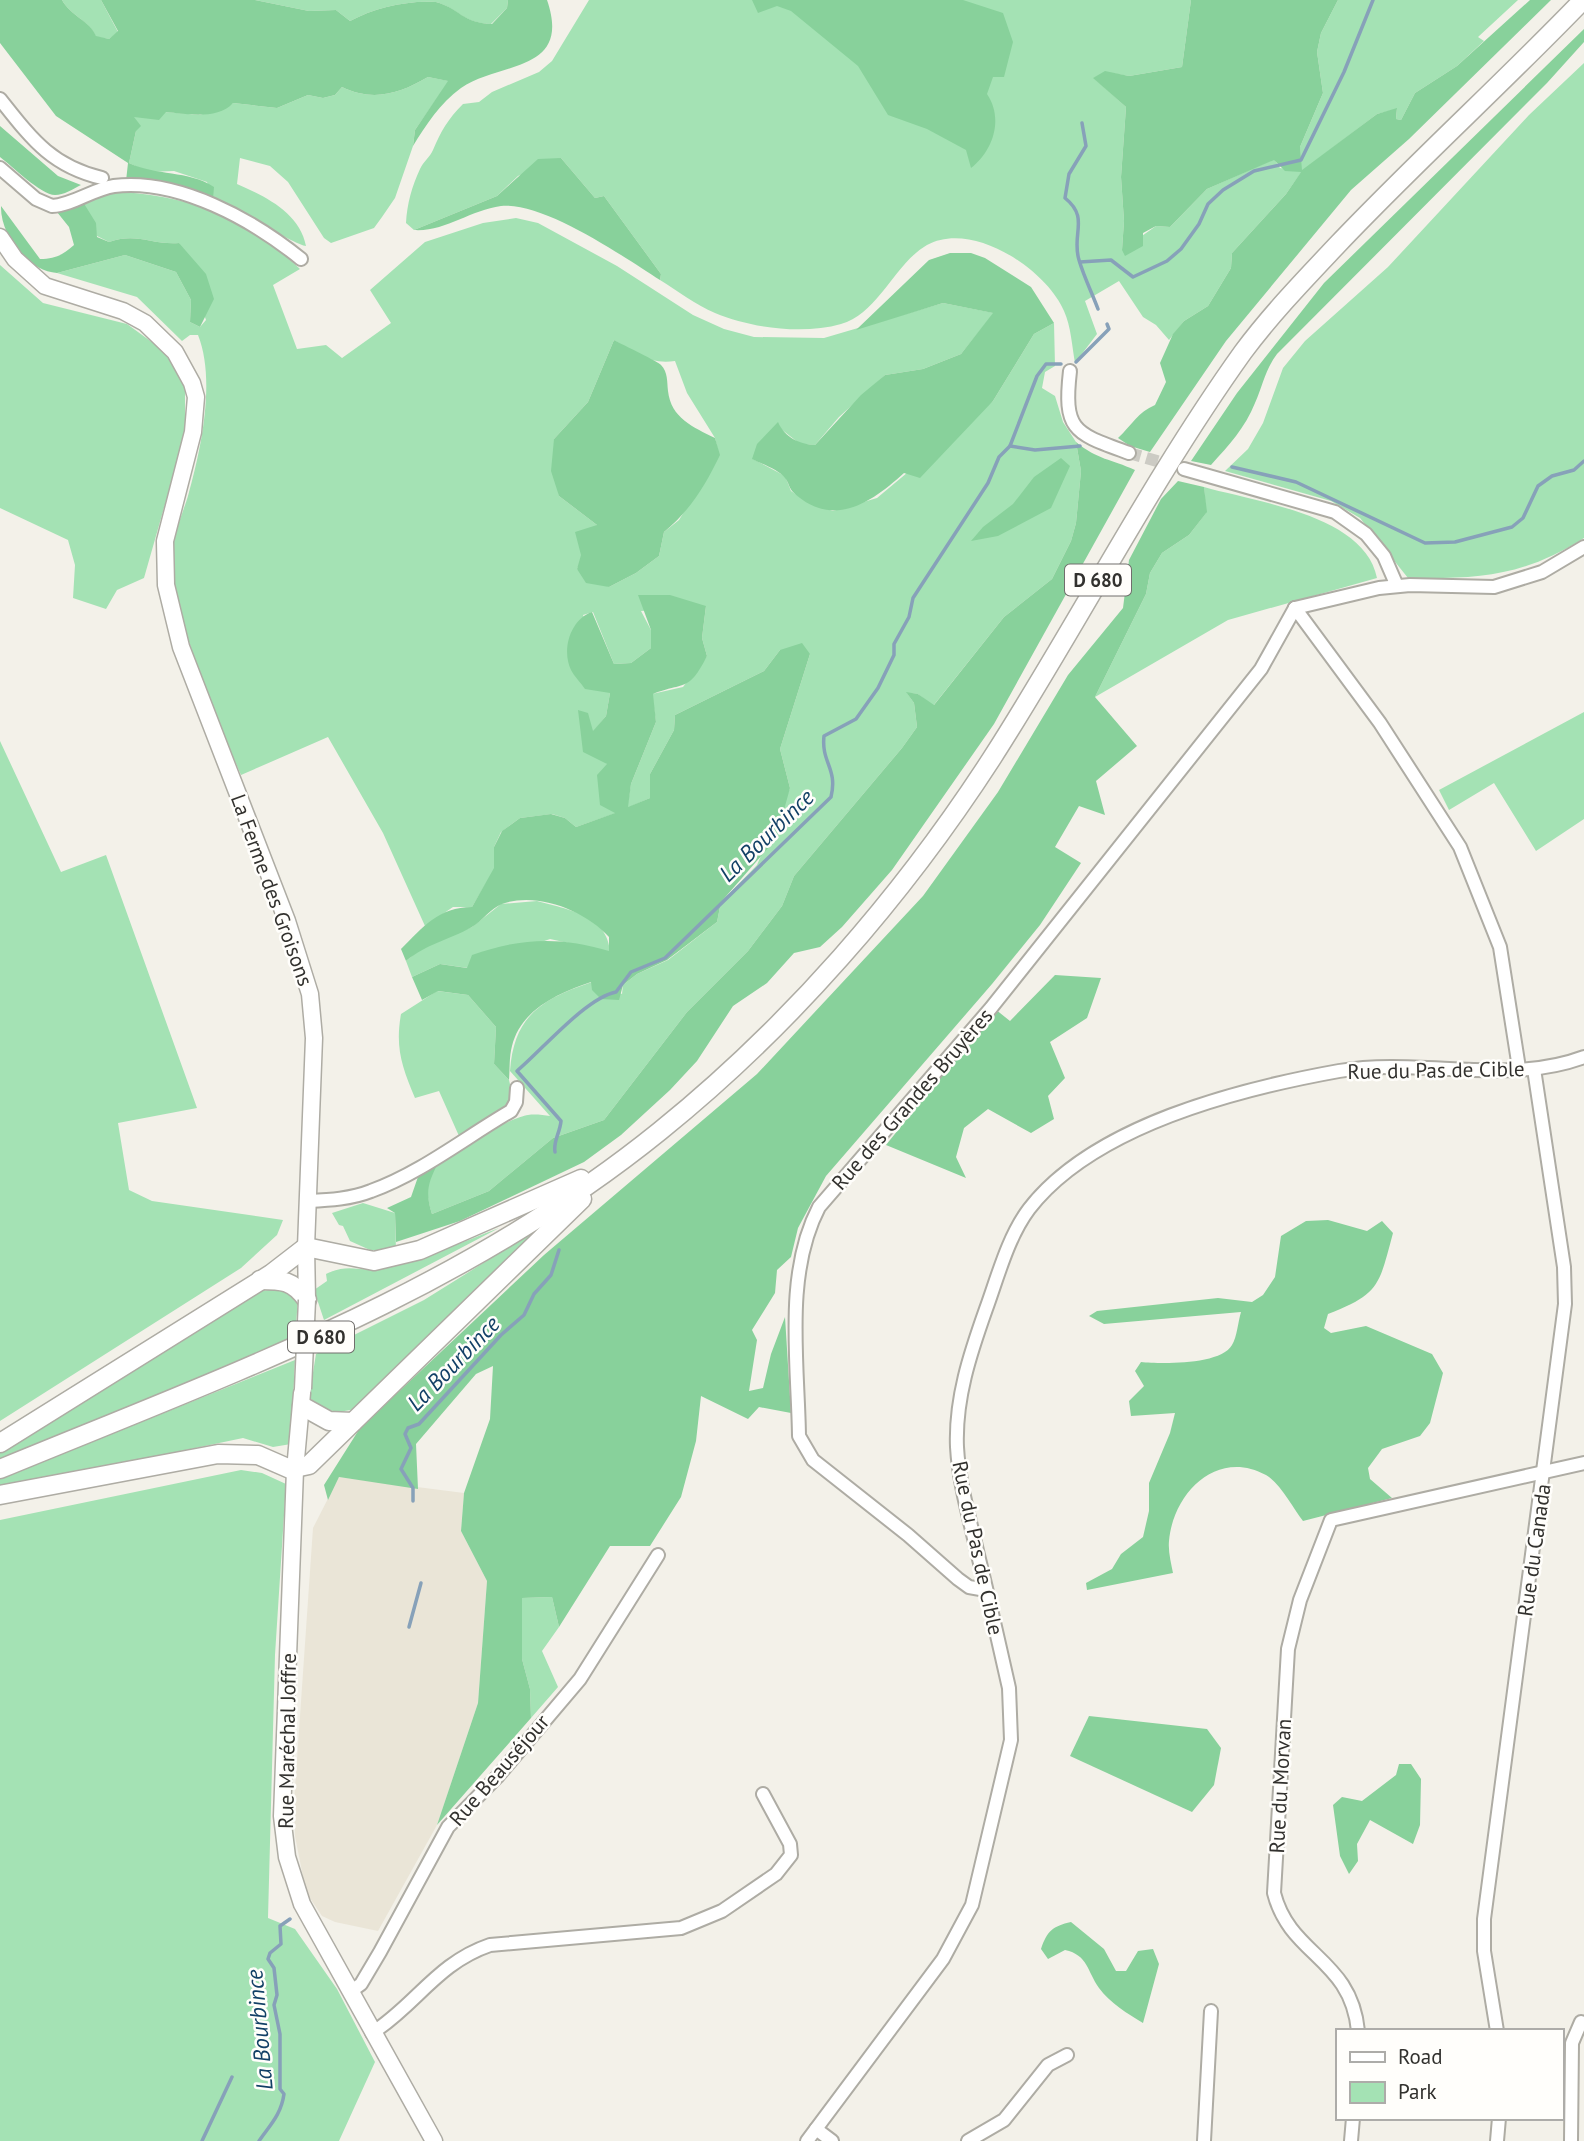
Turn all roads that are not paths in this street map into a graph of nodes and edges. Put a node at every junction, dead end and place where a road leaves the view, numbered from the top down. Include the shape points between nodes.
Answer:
1 (1583, 0) edge
2 (0, 99) edge
3 (0, 168) edge
4 (102, 178) dead end
5 (0, 237) edge
6 (301, 259) dead end
7 (1070, 370) dead end
8 (1129, 453) tunnel mouth
9 (1184, 469) tunnel mouth
10 (1584, 547) edge
11 (1397, 586) junction
12 (1295, 608) junction
13 (1584, 1057) edge
14 (1518, 1069) junction
15 (1534, 1069) junction
16 (517, 1088) dead end
17 (620, 1162) junction
18 (308, 1201) junction
19 (306, 1247) junction
20 (260, 1280) junction
21 (307, 1300) junction
22 (302, 1397) junction
23 (354, 1422) junction
24 (0, 1443) edge
25 (1584, 1463) edge
26 (0, 1469) edge
27 (295, 1470) junction
28 (1545, 1470) junction
29 (0, 1495) edge
30 (659, 1555) dead end
31 (986, 1590) junction
32 (763, 1794) dead end
33 (350, 1992) junction
34 (1211, 2011) dead end
35 (1581, 2022) dead end
36 (1358, 2029) edge
37 (1497, 2029) edge
38 (372, 2033) junction
39 (1067, 2055) dead end
40 (1353, 2120) edge
41 (1499, 2120) edge
42 (816, 2129) junction
43 (434, 2141) edge
44 (807, 2141) edge
45 (832, 2141) edge
46 (968, 2141) edge
47 (1205, 2141) edge
48 (1351, 2141) edge
49 (1497, 2141) edge
50 (1571, 2141) edge

1 - 17 main road, D 680 via 1360,220 1249,344 1149,493 987,765 852,945 731,1069
2 - 4 street via 48,154
3 - 6 street via 36,199 52,206 111,186 181,195 242,218
5 - 18 main road, La Ferme des Groisons via 15,259 45,286 123,311 145,323 175,352 196,397 188,457 165,541 166,584 181,647 287,921 310,994 314,1038
7 - 8 street via 1066,403 1076,429 1084,437
9 - 11 street via 1335,512 1366,534 1384,556
10 - 11 street via 1542,572 1494,587
11 - 12 street
12 - 14 street via 1380,723 1460,846 1500,947
12 - 31 street, Rue des Grandes Bruyères via 1261,668 992,1008 819,1207 807,1230 797,1284 799,1436 803,1448 958,1579
13 - 15 street, Rue du Pas de Cible
14 - 15 street, Rue du Pas de Cible
14 - 31 street, Rue du Pas de Cible via 1340,1071 1249,1093 1162,1117 1113,1142 1051,1184 1028,1210 1008,1247 963,1380 957,1425 960,1470
15 - 28 street, Rue du Canada via 1566,1284
16 - 18 street via 511,1111 409,1172 362,1194
17 - 19 main road via 420,1250 374,1261
17 - 23 main road
17 - 26 main road, D 680 via 467,1262 387,1306 286,1353
18 - 19 main road, La Ferme des Groisons
19 - 20 main road
19 - 21 main road, La Ferme des Groisons
20 - 21 main road via 283,1280 297,1286
20 - 24 main road
21 - 22 main road, Rue Maréchal Joffre, bridge
22 - 23 main road via 329,1421
22 - 27 main road, Rue Maréchal Joffre
23 - 27 main road via 324,1453
25 - 28 street
27 - 29 main road via 258,1455 218,1454
27 - 33 main road, Rue Maréchal Joffre via 282,1816 302,1903
28 - 36 street, Rue du Morvan via 1331,1520 1300,1600 1288,1649 1274,1892 1284,1923 1339,1976 1352,2000
28 - 37 street, Rue du Canada via 1484,1919 1484,1951
30 - 33 street, Rue Beauséjour via 580,1679 448,1827 361,1984
31 - 42 street, Rue du Pas de Cible via 1009,1688 1011,1740 972,1905 943,1959
32 - 38 street via 790,1844 791,1855 776,1874 722,1911 681,1928 490,1945 438,1973
33 - 38 main road, Rue Maréchal Joffre
34 - 47 street
35 - 50 street via 1572,2043
38 - 43 main road, Rue Maréchal Joffre
39 - 46 street via 1048,2065 1004,2120
40 - 48 street
41 - 49 street
42 - 44 street, Rue du Pas de Cible
42 - 45 street

